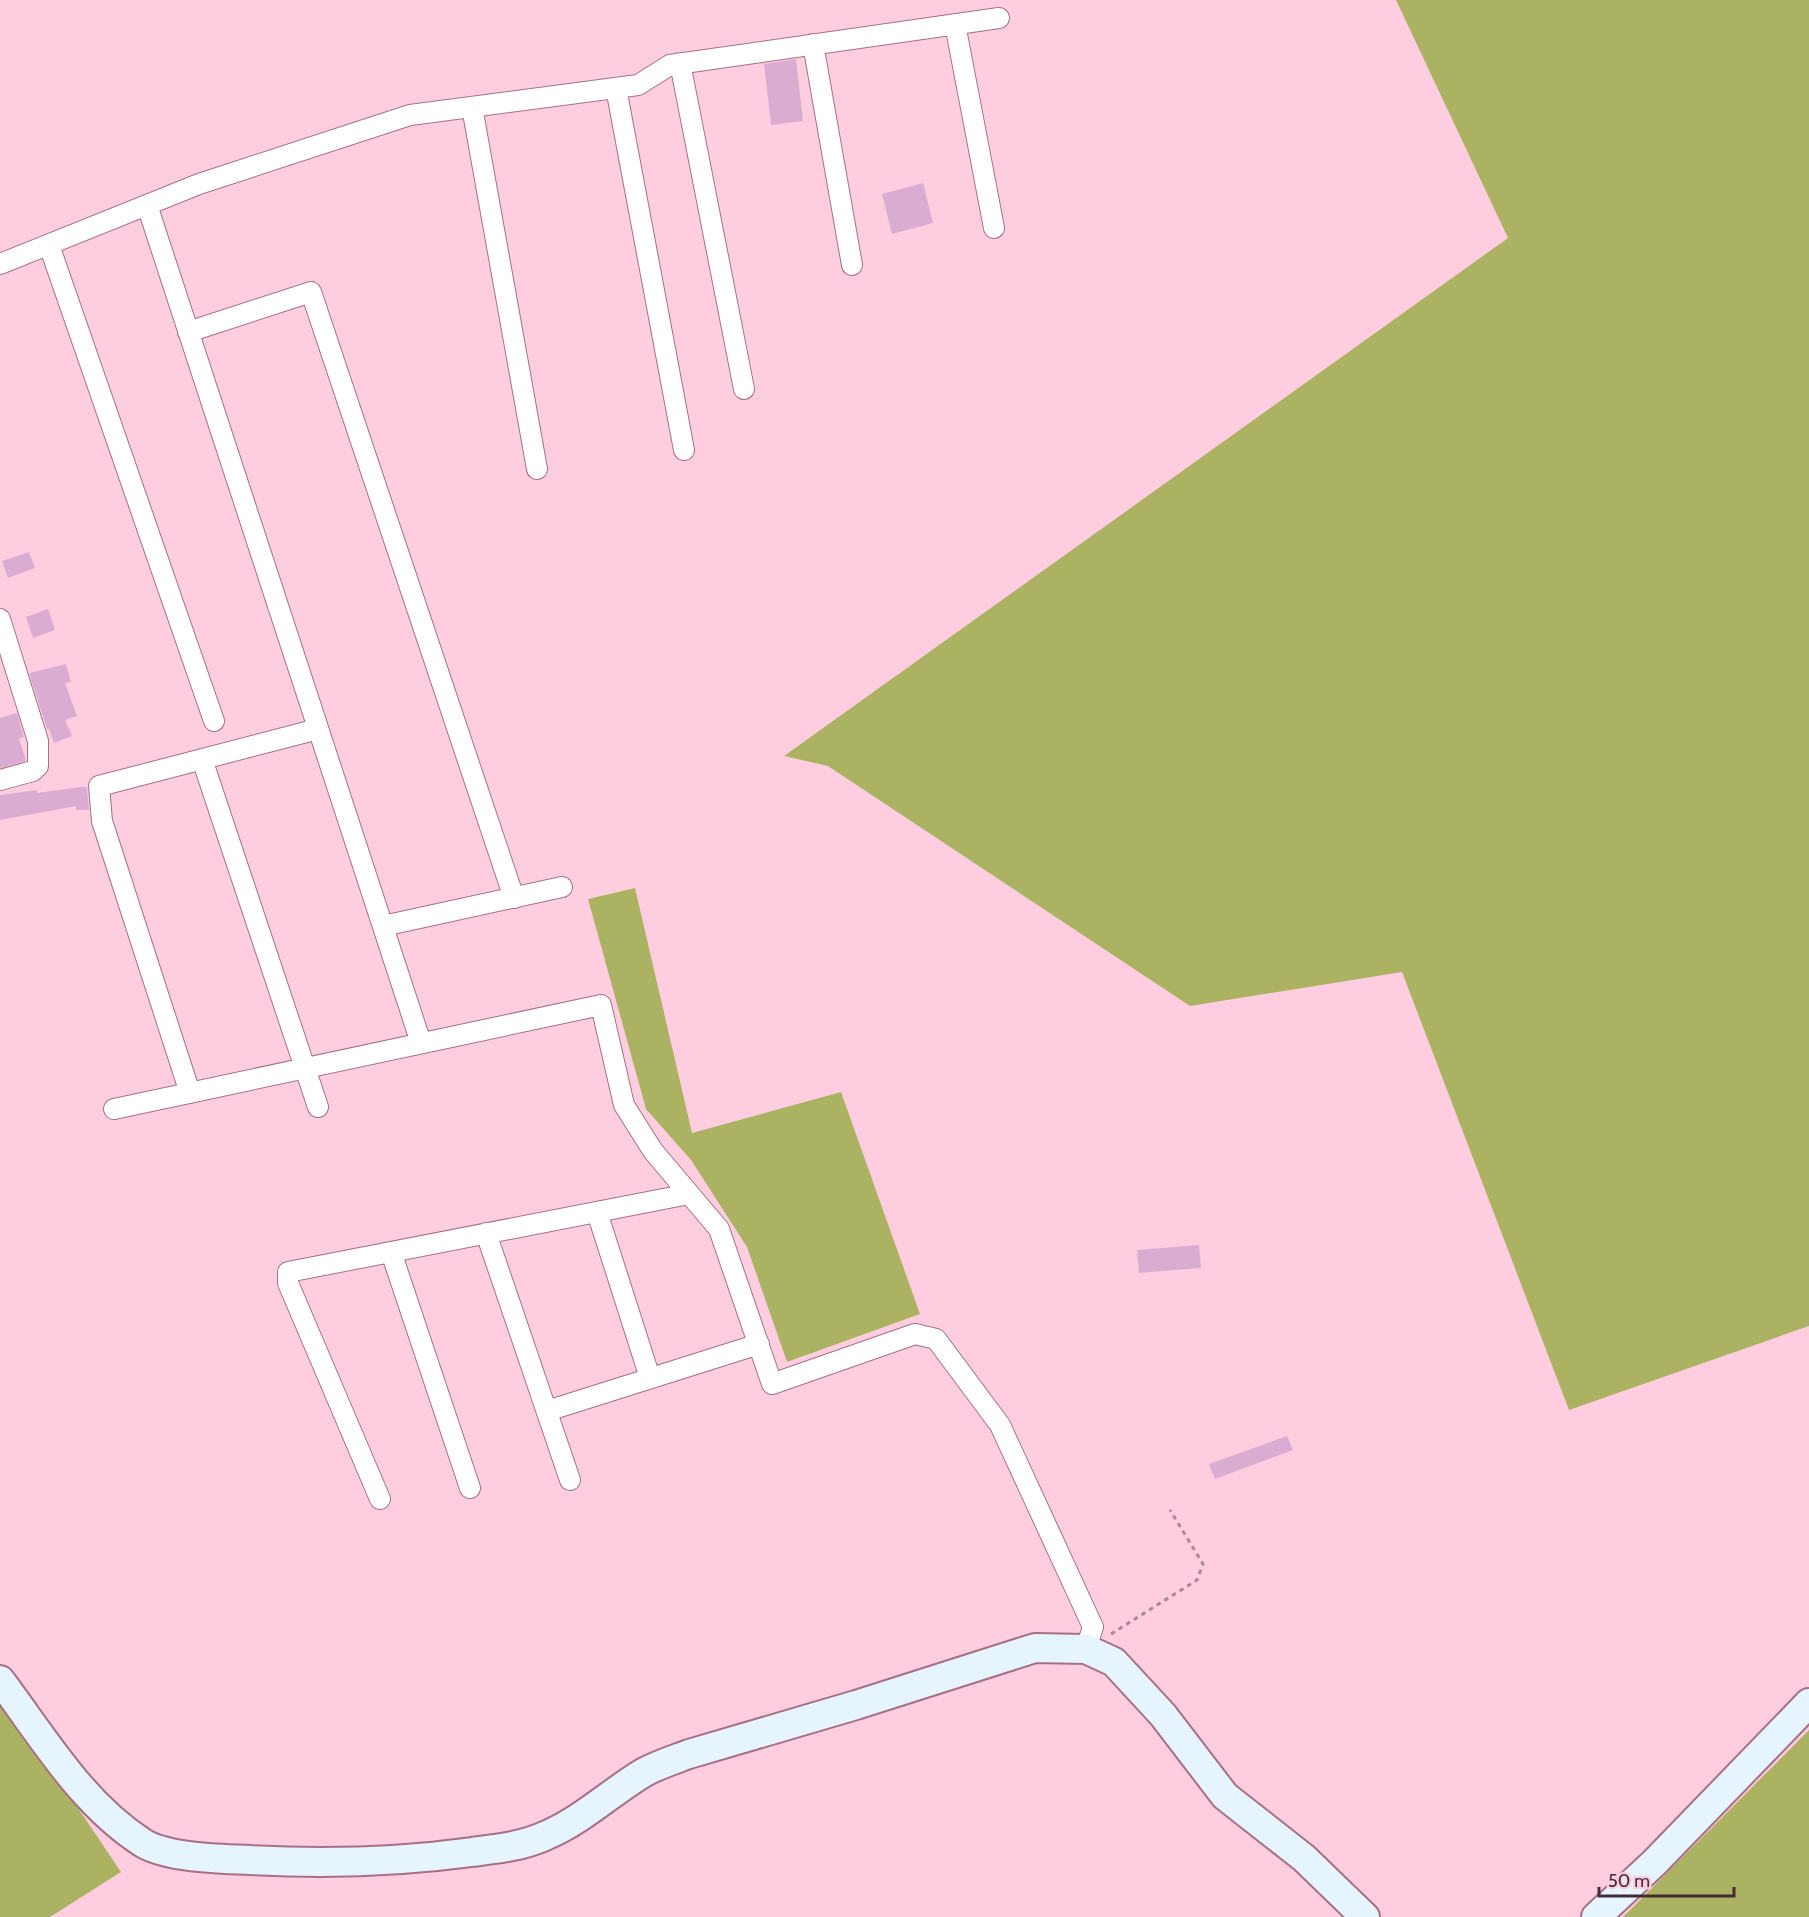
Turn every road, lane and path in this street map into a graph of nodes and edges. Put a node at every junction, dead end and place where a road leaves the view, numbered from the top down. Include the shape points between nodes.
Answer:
1 (999, 18) dead end
2 (955, 24) junction
3 (813, 44) junction
4 (680, 63) junction
5 (616, 88) junction
6 (472, 107) junction
7 (147, 205) junction
8 (994, 228) dead end
9 (49, 245) junction
10 (0, 264) edge
11 (852, 265) dead end
12 (188, 332) junction
13 (744, 389) dead end
14 (684, 450) dead end
15 (537, 470) dead end
16 (0, 620) edge
17 (214, 721) dead end
18 (318, 729) junction
19 (202, 759) junction
20 (0, 780) edge
21 (562, 887) dead end
22 (514, 898) junction
23 (383, 926) junction
24 (421, 1043) junction
25 (305, 1068) junction
26 (190, 1093) junction
27 (318, 1107) dead end
28 (114, 1109) dead end
29 (689, 1194) junction
30 (597, 1212) junction
31 (486, 1233) junction
32 (391, 1252) junction
33 (759, 1344) junction
34 (650, 1378) junction
35 (547, 1411) junction
36 (570, 1480) dead end
37 (470, 1488) dead end
38 (380, 1499) dead end
39 (1170, 1510) dead end
40 (1086, 1649) junction
41 (0, 1680) edge
42 (1809, 1703) edge
43 (1365, 1917) edge
44 (1596, 1917) edge

1 - 2 street
2 - 3 street
2 - 8 street
3 - 4 street
3 - 11 street
4 - 5 street via 638,85
4 - 13 street
5 - 6 street
5 - 14 street
6 - 7 street via 410,115 199,184
6 - 15 street
7 - 9 street
7 - 12 street
9 - 10 street
9 - 17 street
12 - 18 street
12 - 22 street via 311,292
16 - 20 street via 39,755 33,771
18 - 19 street
18 - 23 street
19 - 25 street
19 - 26 street via 99,786 102,820
21 - 22 street
22 - 23 street
23 - 24 street
24 - 25 street
24 - 29 street via 601,1005 624,1105 653,1151
25 - 26 street
25 - 27 street
26 - 28 street
29 - 30 street
29 - 33 street via 719,1229
30 - 31 street
30 - 34 street
31 - 32 street
31 - 35 street
32 - 37 street
32 - 38 street via 288,1272 288,1283
33 - 34 street
33 - 40 street via 772,1384 915,1334 936,1339 999,1425 1093,1627
34 - 35 street
35 - 36 street
39 - 40 path via 1203,1564 1197,1580
40 - 41 street via 1035,1648 689,1754 643,1773 547,1836 494,1849 370,1862 214,1859 145,1844 84,1793
40 - 43 street via 1114,1662 1163,1715 1225,1796 1304,1858
42 - 44 street via 1655,1862

